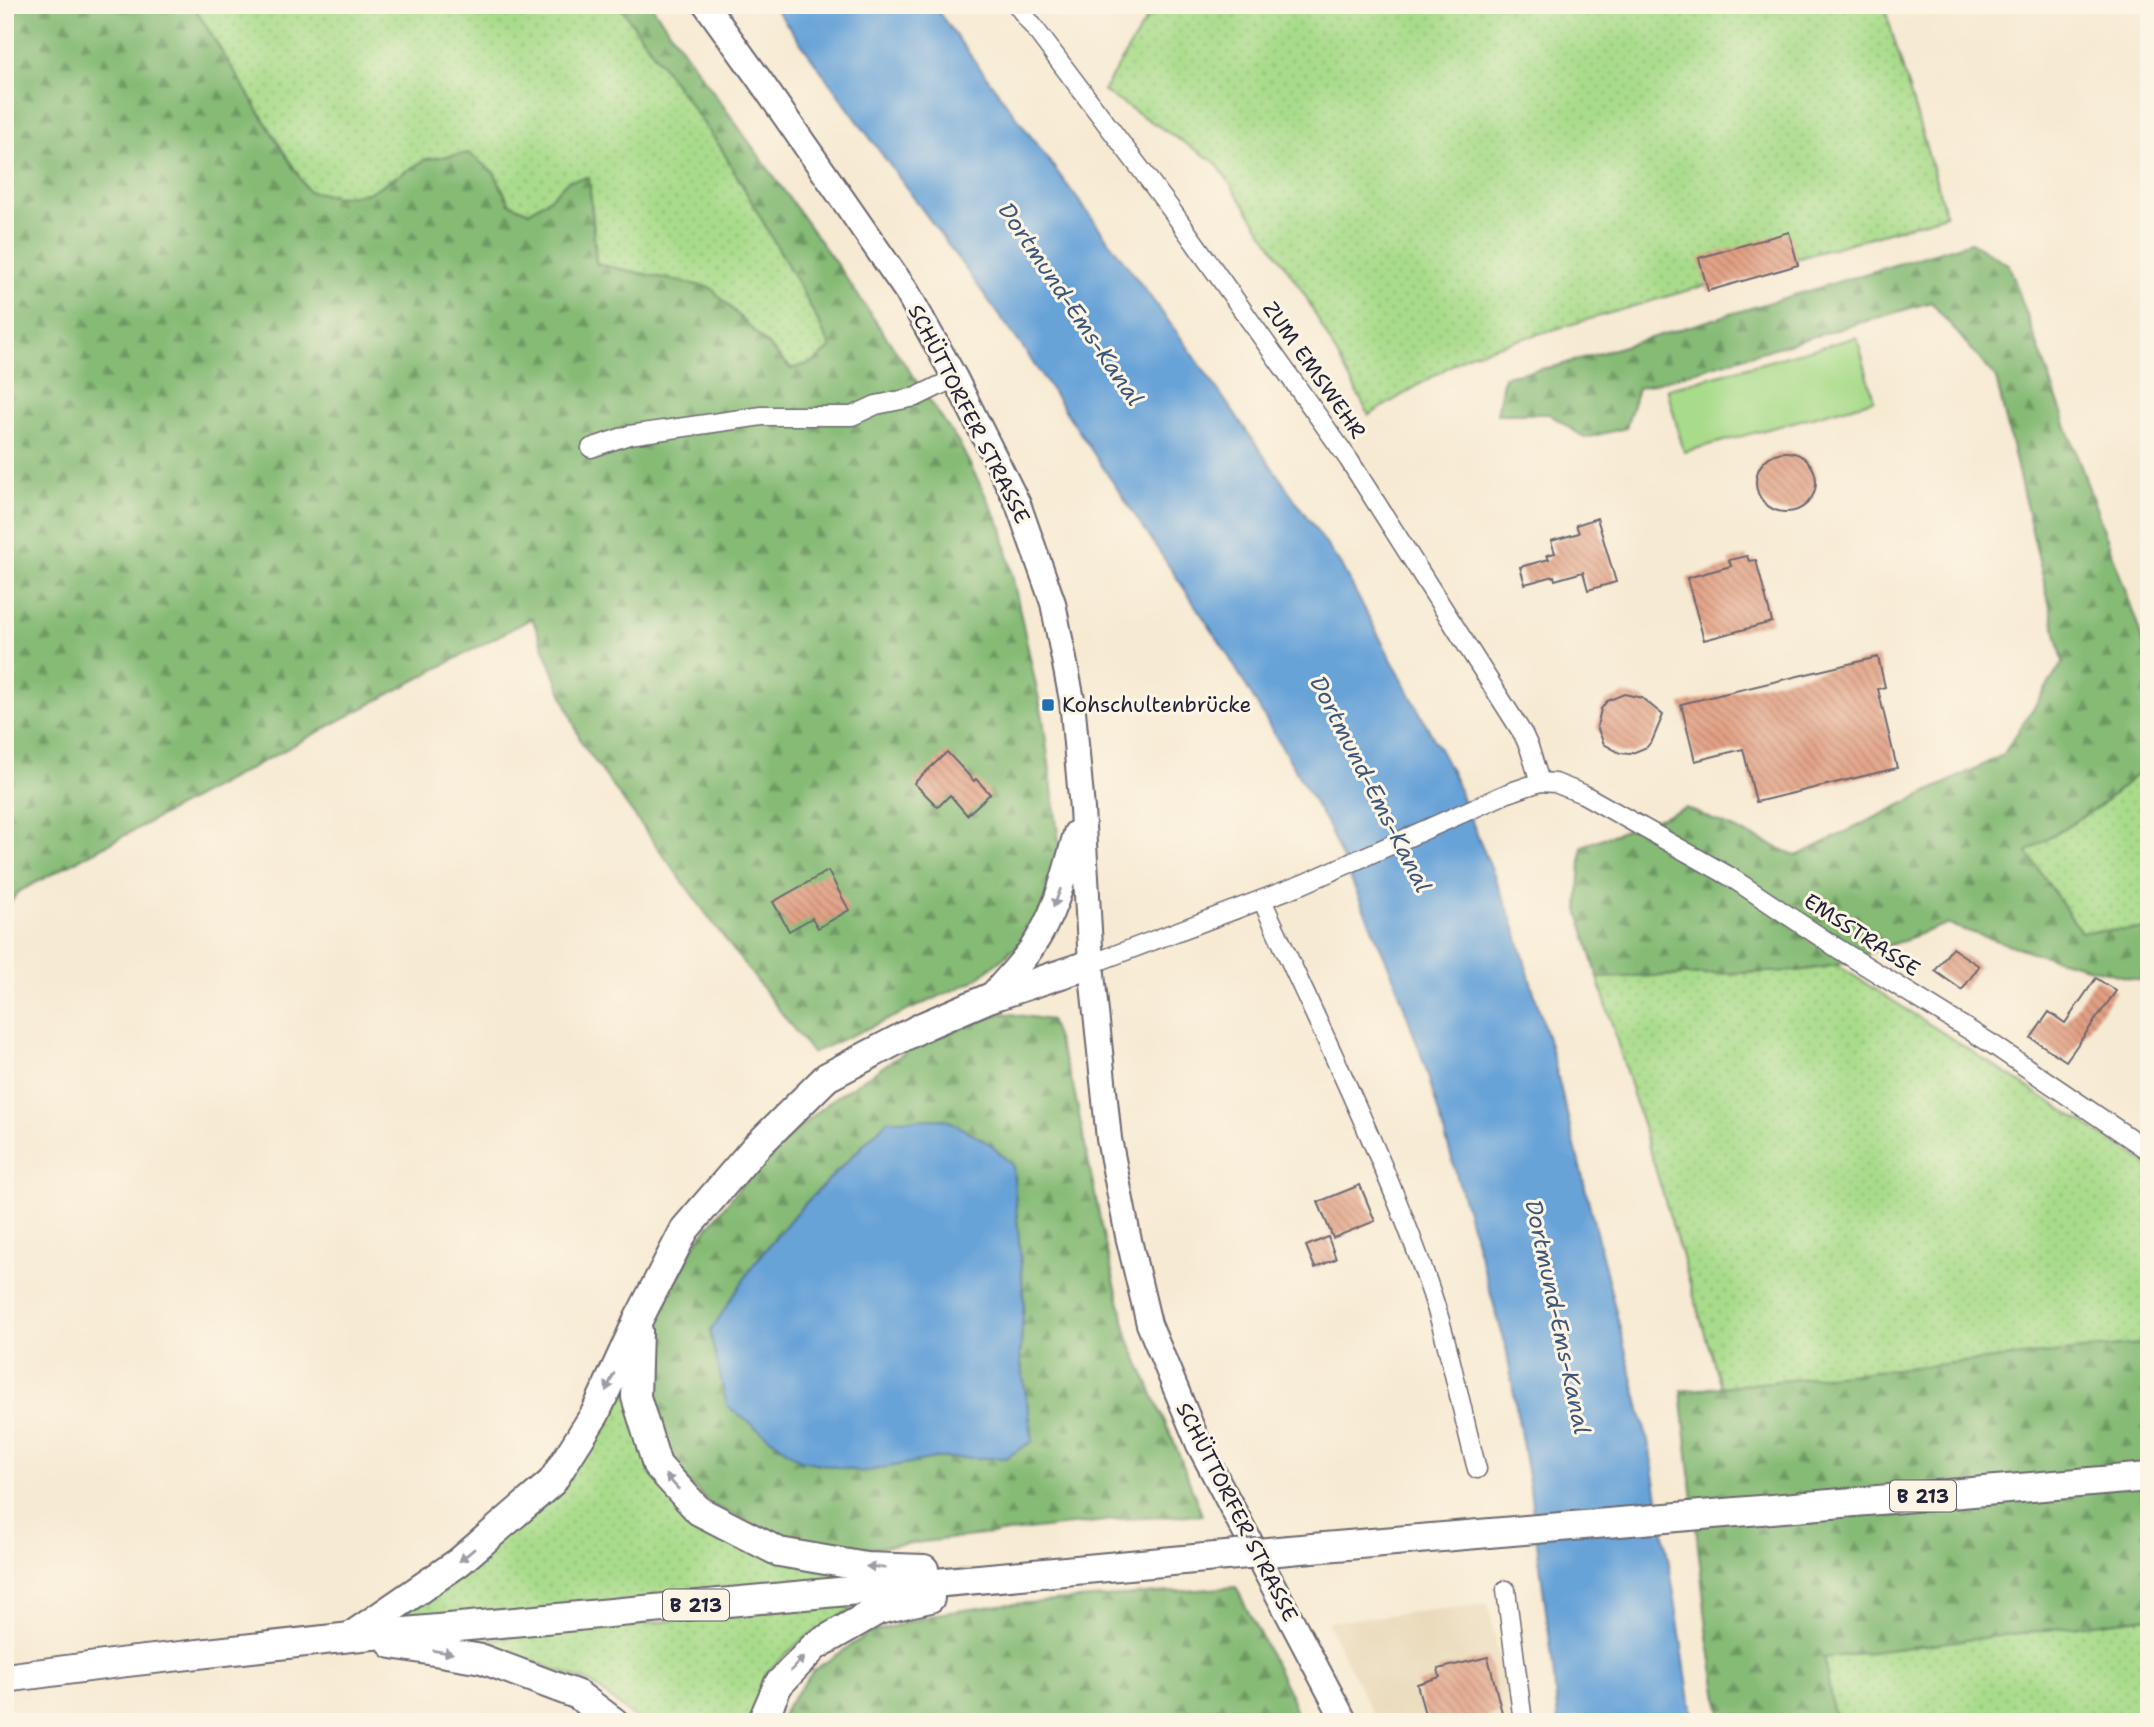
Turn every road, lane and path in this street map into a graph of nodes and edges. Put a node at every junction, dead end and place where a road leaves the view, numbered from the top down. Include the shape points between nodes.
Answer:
1 (706, 5) edge
2 (1017, 5) edge
3 (955, 378) junction
4 (591, 448) dead end
5 (1540, 782) junction
6 (1082, 809) junction
7 (1262, 900) junction
8 (1091, 964) junction
9 (989, 998) junction
10 (2149, 1151) edge
11 (638, 1320) junction
12 (1477, 1469) dead end
13 (2149, 1478) edge
14 (1042, 1573) junction
15 (1506, 1590) dead end
16 (351, 1637) junction
17 (1308, 1649) junction
18 (5, 1678) edge
19 (614, 1722) edge
20 (762, 1722) edge
21 (1329, 1722) edge
22 (1345, 1722) edge
23 (1523, 1722) edge

1 - 3 main road, SCHÜTTORFER STRASSE via 907,292
2 - 5 street, ZUM EMSWEHR via 1170,208 1349,460 1523,734
3 - 4 street via 916,397 876,405 852,416 762,416 629,435
3 - 6 main road, SCHÜTTORFER STRASSE via 1018,504 1053,603 1072,700
5 - 7 street
5 - 10 street, EMSSTRASSE via 1584,794 1729,876
6 - 8 main road, SCHÜTTORFER STRASSE
6 -> 9 main road via 1049,919 1030,951
7 - 8 street
7 - 12 street via 1406,1221 1445,1340
8 - 9 main road
8 - 17 main road, SCHÜTTORFER STRASSE via 1109,1139 1149,1324 1199,1446
9 - 11 main road via 827,1077 754,1149 685,1229
14 -> 11 main road via 866,1567 779,1552 699,1511 656,1465 636,1397
11 -> 16 main road via 595,1414 552,1482 459,1562
13 - 14 main road, B 213, bridge
14 - 16 main road, B 213
20 -> 14 main road via 778,1685 815,1646 878,1610
15 - 23 street
16 - 18 main road, B 213
16 -> 19 main road via 482,1659 578,1695
17 - 21 main road
17 - 22 main road, SCHÜTTORFER STRASSE

